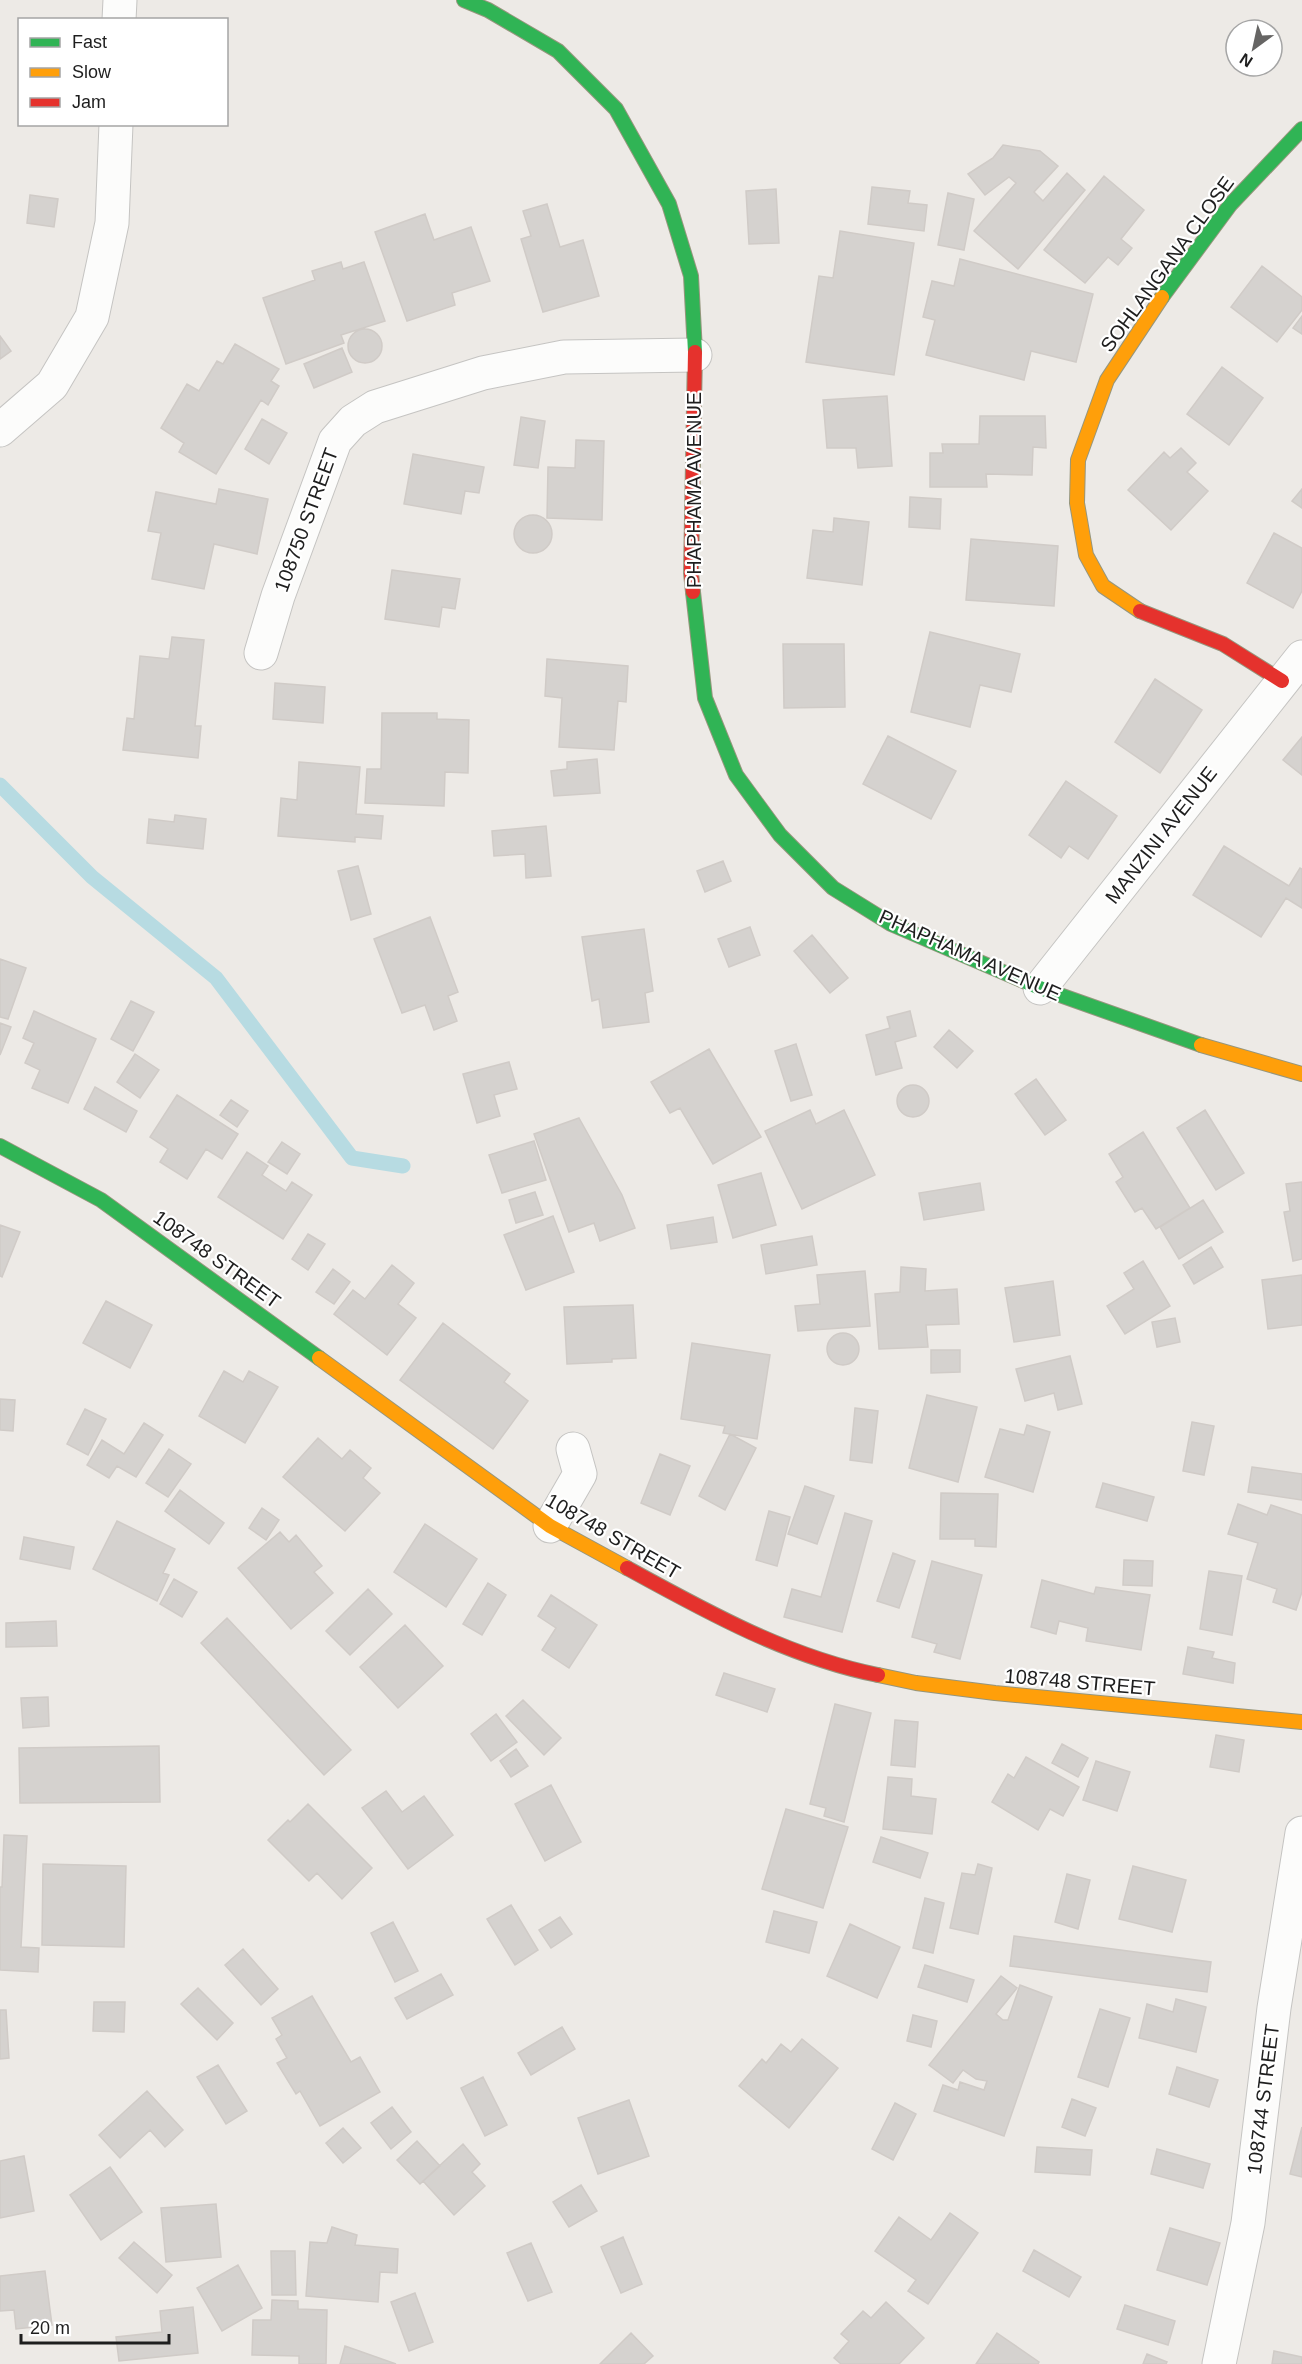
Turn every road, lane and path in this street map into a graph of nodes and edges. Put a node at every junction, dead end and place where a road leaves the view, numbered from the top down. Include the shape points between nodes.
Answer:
1 (120, 0) edge
2 (480, 3) edge
3 (120, 18) edge
4 (116, 126) edge
5 (1302, 129) edge
6 (695, 355) junction
7 (0, 430) edge
8 (261, 653) dead end
9 (1292, 669) edge
10 (1040, 988) junction
11 (1302, 1074) edge
12 (0, 1146) edge
13 (573, 1449) dead end
14 (550, 1526) junction
15 (1302, 1722) edge
16 (1302, 1833) edge
17 (1219, 2364) edge

1 - 3 street
2 - 6 street, PHAPHAMA AVENUE via 558,51 616,109 669,204 691,276
4 - 7 street via 112,223 92,316 52,385
5 - 9 street, SOHLANGANA CLOSE via 1230,205 1145,320 1107,380 1078,460 1077,503 1086,555 1103,586 1136,609
6 - 8 street, 108750 STREET via 564,357 483,373 375,407 353,421 335,441
6 - 10 street, PHAPHAMA AVENUE via 691,573 705,698 736,775 780,835 833,888 891,924
9 - 10 street, MANZINI AVENUE
10 - 11 street, PHAPHAMA AVENUE via 1181,1039
12 - 14 street, 108748 STREET via 101,1200
13 - 14 street via 580,1473
14 - 15 street, 108748 STREET via 696,1606 792,1652 842,1668 995,1693
16 - 17 street, 108744 STREET via 1274,2008 1248,2223

